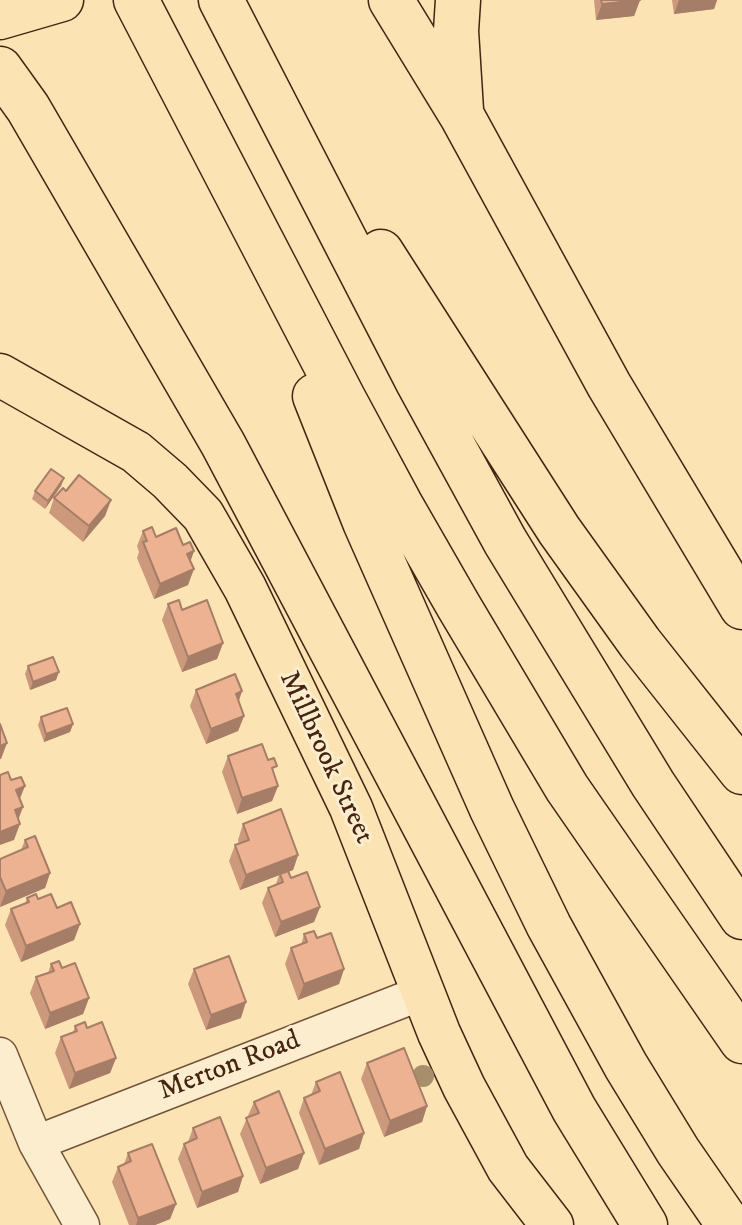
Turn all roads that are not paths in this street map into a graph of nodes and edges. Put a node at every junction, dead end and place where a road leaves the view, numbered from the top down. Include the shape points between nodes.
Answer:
1 (136, 0) edge
2 (222, 0) edge
3 (391, 0) edge
4 (458, 0) edge
5 (0, 69) edge
6 (462, 116) junction
7 (230, 182) junction
8 (0, 375) edge
9 (653, 454) junction
10 (742, 566) edge
11 (742, 607) edge
12 (742, 772) edge
13 (742, 917) edge
14 (424, 992) junction
15 (742, 1041) edge
16 (0, 1055) edge
17 (36, 1143) junction
18 (82, 1225) edge
19 (552, 1225) edge
20 (645, 1225) edge
21 (729, 1225) edge

1 - 7 highway
2 - 12 highway via 559,530
2 - 13 highway via 505,541 653,784
3 - 6 highway
4 - 6 highway
5 - 20 highway via 28,108 223,444 574,1109
6 - 9 highway via 609,385
7 - 15 highway via 400,504 519,708 567,788
7 - 21 highway via 365,522 498,820 602,1025
8 - 14 main road, Millbrook Street via 136,452 203,515 245,588 351,808
9 - 10 highway
9 - 11 highway
14 - 17 street, Merton Road
14 - 19 main road, Millbrook Street via 491,1138
16 - 17 street
17 - 18 street

